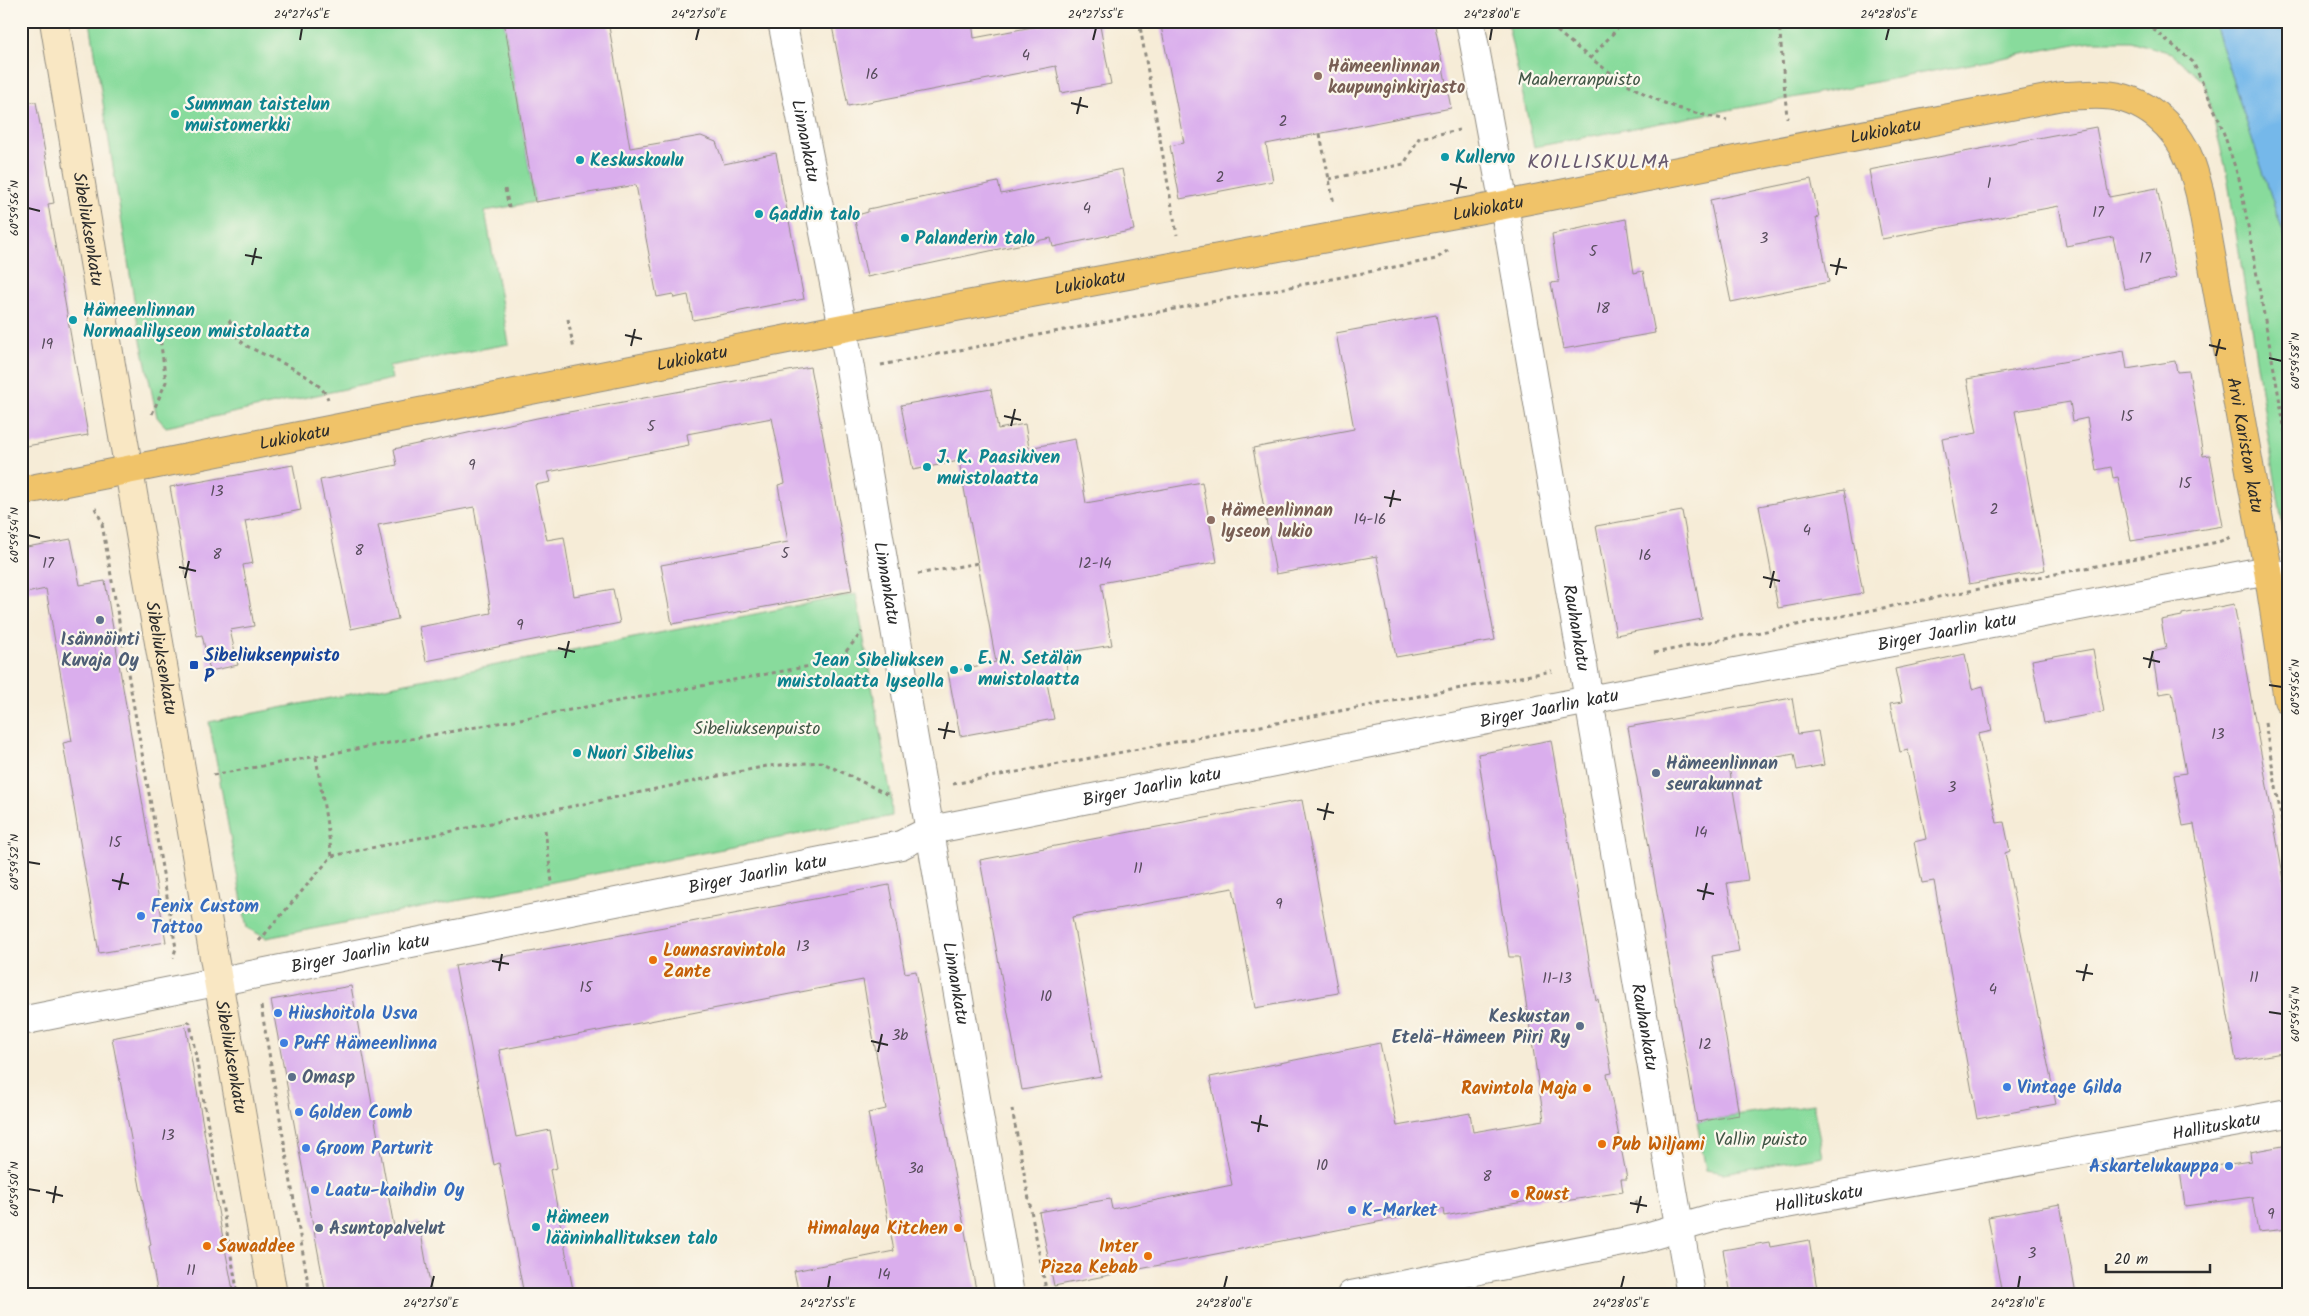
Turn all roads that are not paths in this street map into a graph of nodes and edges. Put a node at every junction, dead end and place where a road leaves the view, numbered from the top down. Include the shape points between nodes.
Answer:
1 (54, 21) edge
2 (782, 21) edge
3 (1470, 21) edge
4 (2156, 114) joint
5 (1504, 205) junction
6 (844, 328) junction
7 (130, 470) junction
8 (21, 491) edge
9 (2278, 571) edge
10 (1589, 700) junction
11 (2288, 700) edge
12 (931, 830) junction
13 (219, 982) junction
14 (21, 1021) edge
15 (2288, 1113) edge
16 (1679, 1227) junction
17 (273, 1295) edge
18 (1010, 1295) edge
19 (1351, 1295) edge
20 (1691, 1295) edge

1 - 7 street, Sibeliuksenkatu
2 - 6 street, Linnankatu
3 - 5 street, Rauhankatu
4 - 5 main road, Lukiokatu via 2136,102 2104,95 2062,96
4 - 9 main road, Arvi Kariston katu via 2176,134 2190,160 2200,194 2260,531
5 - 6 main road, Lukiokatu
5 - 10 street, Rauhankatu
6 - 7 main road, Lukiokatu
6 - 12 street, Linnankatu
7 - 8 main road, Lukiokatu
7 - 13 street, Sibeliuksenkatu
9 - 10 street, Birger Jaarlin katu
9 - 11 main road, Arvi Kariston katu
10 - 12 street, Birger Jaarlin katu
10 - 16 street, Rauhankatu
12 - 13 street, Birger Jaarlin katu via 901,845
12 - 18 street, Linnankatu
13 - 14 street, Birger Jaarlin katu
13 - 17 street, Sibeliuksenkatu
15 - 16 street, Hallituskatu via 1719,1216
16 - 19 street, Hallituskatu via 1643,1238
16 - 20 street, Rauhankatu

